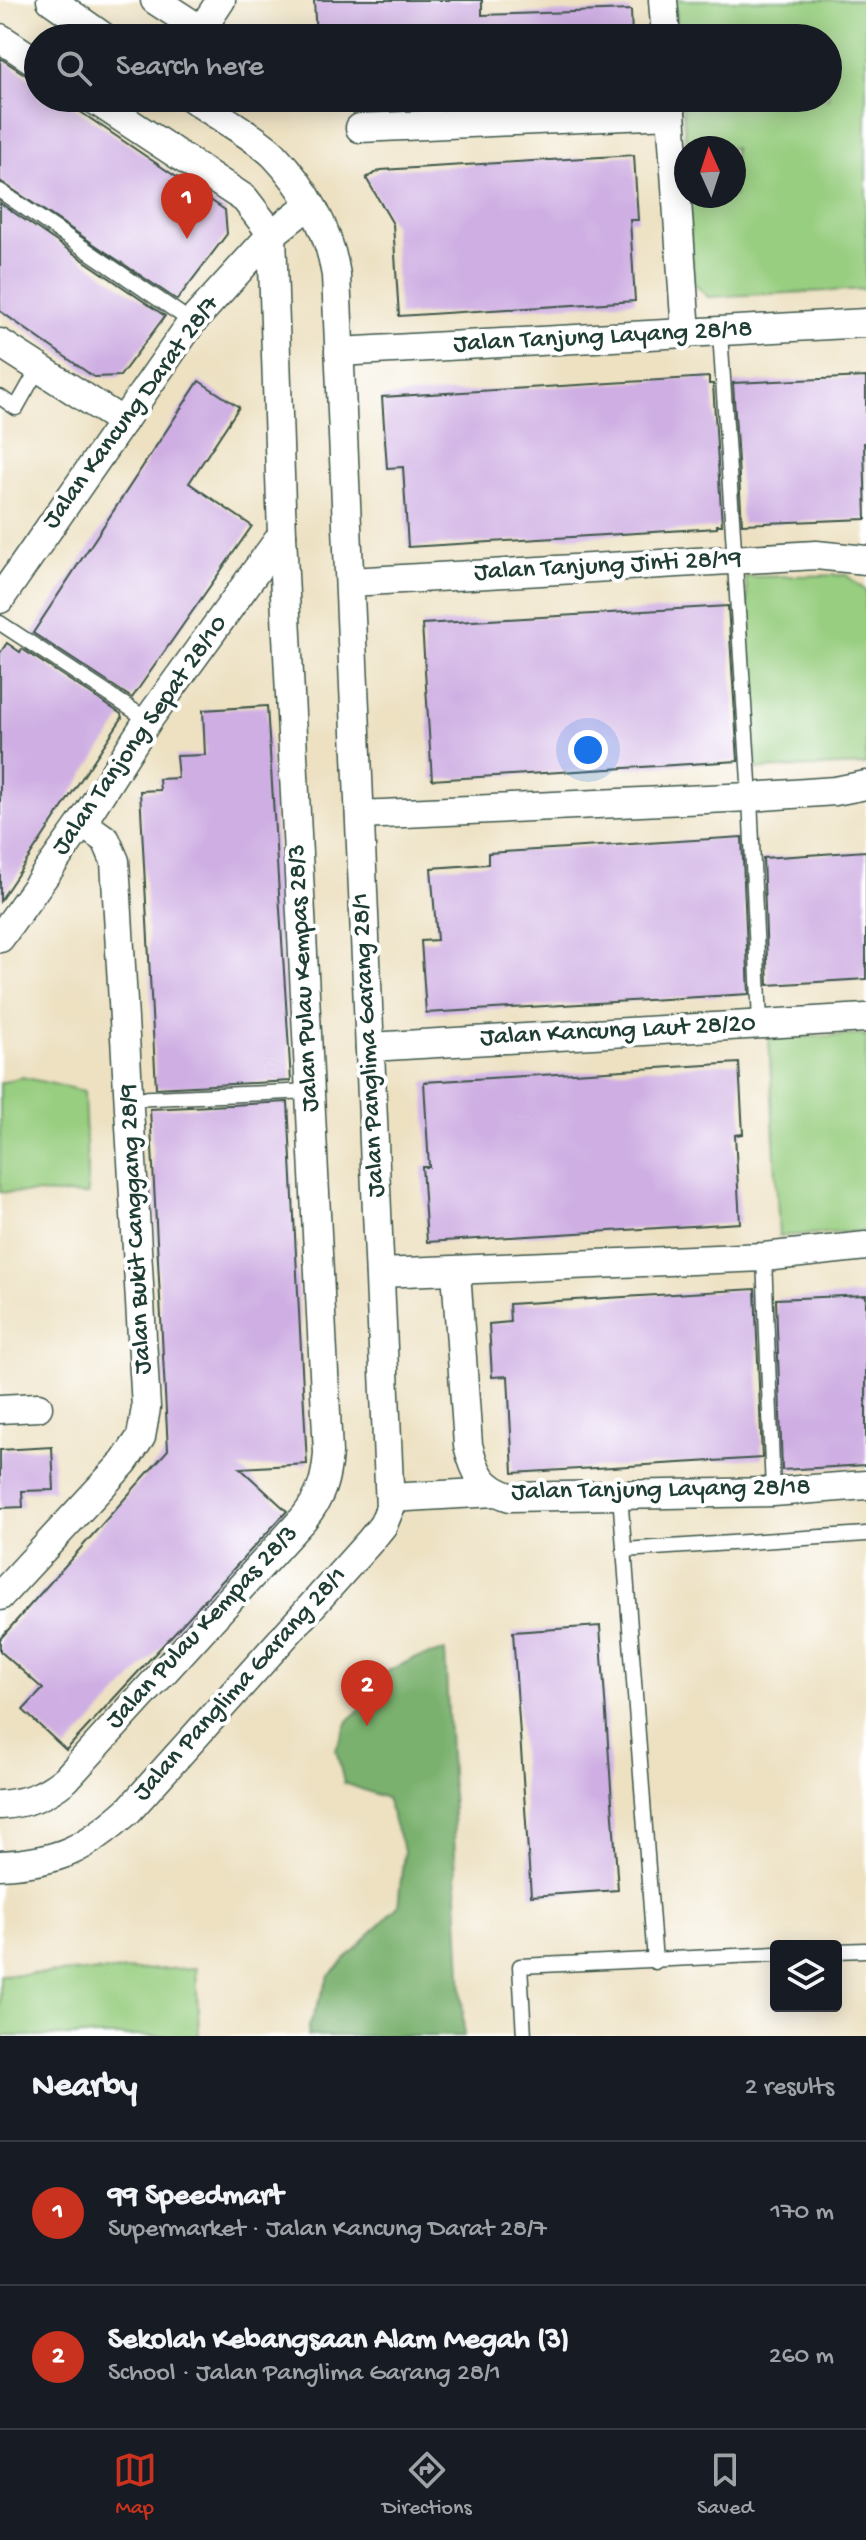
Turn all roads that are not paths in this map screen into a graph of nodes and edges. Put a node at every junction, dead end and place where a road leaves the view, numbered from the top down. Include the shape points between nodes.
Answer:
1 (51, 0) edge
2 (155, 0) edge
3 (221, 0) edge
4 (663, 0) edge
5 (85, 24) edge
6 (185, 24) edge
7 (205, 24) edge
8 (665, 24) edge
9 (0, 38) edge
10 (24, 54) edge
11 (113, 112) edge
12 (212, 112) edge
13 (586, 112) edge
14 (671, 112) edge
15 (360, 128) dead end
16 (0, 191) edge
17 (310, 204) junction
18 (272, 234) junction
19 (192, 322) junction
20 (866, 323) edge
21 (720, 332) junction
22 (686, 333) junction
23 (0, 343) edge
24 (339, 352) junction
25 (38, 369) junction
26 (0, 397) edge
27 (123, 422) junction
28 (282, 535) junction
29 (734, 560) junction
30 (866, 560) edge
31 (350, 582) junction
32 (0, 599) edge
33 (0, 623) edge
34 (148, 720) junction
35 (866, 785) edge
36 (750, 797) junction
37 (360, 815) junction
38 (82, 823) junction
39 (0, 938) edge
40 (866, 1018) edge
41 (760, 1023) junction
42 (370, 1047) junction
43 (311, 1091) junction
44 (130, 1099) junction
45 (866, 1246) edge
46 (764, 1257) junction
47 (456, 1271) junction
48 (380, 1273) junction
49 (38, 1407) dead end
50 (0, 1409) edge
51 (866, 1485) edge
52 (495, 1492) junction
53 (773, 1492) junction
54 (620, 1494) junction
55 (390, 1498) junction
56 (866, 1534) edge
57 (624, 1550) junction
58 (0, 1596) edge
59 (0, 1805) edge
60 (0, 1865) edge
61 (866, 1950) edge
62 (842, 1951) edge
63 (770, 1954) edge
64 (655, 1962) junction
65 (524, 2036) edge

1 - 5 street
2 - 6 street
3 - 7 street
4 - 8 street
9 - 10 street
11 - 18 street via 245,199
12 - 17 street, Jalan Panglima Garang 28/1 via 273,154
13 - 15 street
14 - 22 street
16 - 19 lane
17 - 18 street, Jalan Kancung Darat 28/7
17 - 24 street, Jalan Panglima Garang 28/1 via 332,252
18 - 19 street, Jalan Kancung Darat 28/7
18 - 28 street, Jalan Pulau Kempas 28/3
19 - 27 street, Jalan Kancung Darat 28/7
20 - 21 street, Jalan Tanjung Layang 28/18
21 - 22 street, Jalan Tanjung Layang 28/18
21 - 29 lane
22 - 24 street, Jalan Tanjung Layang 28/18
23 - 25 street
24 - 31 street, Jalan Panglima Garang 28/1
25 - 26 lane via 16,408
25 - 27 street
27 - 32 street, Jalan Kancung Darat 28/7
28 - 34 street, Jalan Tanjong Sepat 28/10
28 - 43 street, Jalan Pulau Kempas 28/3
29 - 30 street, Jalan Tanjung Jinti 28/19 via 816,555
29 - 31 street, Jalan Tanjung Jinti 28/19
29 - 36 lane
31 - 37 street, Jalan Panglima Garang 28/1
33 - 34 lane
34 - 38 street, Jalan Tanjong Sepat 28/10
35 - 36 street
36 - 37 street
36 - 41 lane
37 - 42 street, Jalan Panglima Garang 28/1
38 - 39 street, Jalan Tanjong Sepat 28/10
38 - 44 street, Jalan Bukit Canggang 28/9 via 106,840 115,861
40 - 41 street, Jalan Kancung Laut 28/20
41 - 42 street, Jalan Kancung Laut 28/20
42 - 48 street, Jalan Panglima Garang 28/1
43 - 44 lane
43 - 59 street, Jalan Pulau Kempas 28/3 via 328,1453 318,1500 66,1779 28,1802
44 - 58 street, Jalan Bukit Canggang 28/9 via 146,1376 141,1437
45 - 46 street
46 - 47 street
46 - 53 lane
47 - 48 street
47 - 52 street, Jalan Tanjung Layang 28/18 via 468,1445 474,1469
48 - 55 street, Jalan Panglima Garang 28/1
49 - 50 street
51 - 53 street, Jalan Tanjung Layang 28/18
52 - 54 street, Jalan Tanjung Layang 28/18 via 510,1497
52 - 55 street
53 - 54 street, Jalan Tanjung Layang 28/18
54 - 57 lane
55 - 60 street, Jalan Panglima Garang 28/1 via 383,1525 371,1540 129,1810 87,1845 32,1864
56 - 57 lane
57 - 64 lane
61 - 62 lane
63 - 64 lane
64 - 65 lane via 520,1966

